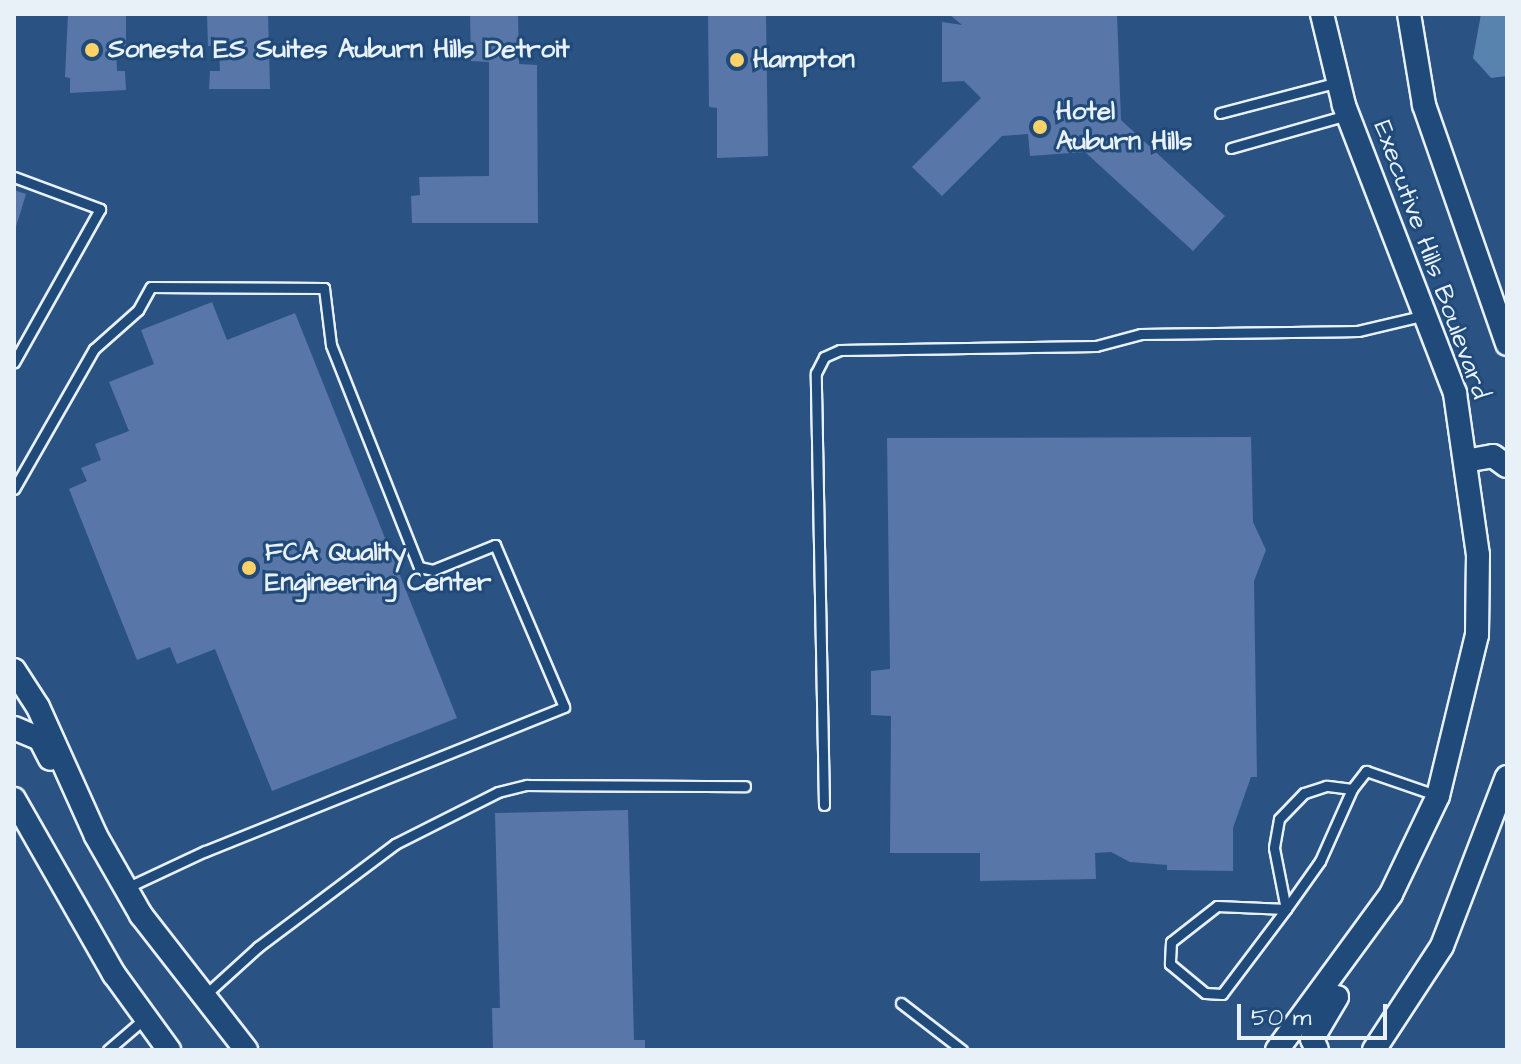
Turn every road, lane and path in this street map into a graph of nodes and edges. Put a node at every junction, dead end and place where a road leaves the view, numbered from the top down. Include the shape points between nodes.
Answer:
1 (1322, 14) edge
2 (1395, 14) edge
3 (1409, 14) edge
4 (1338, 82) junction
5 (1424, 105) junction
6 (1220, 113) dead end
7 (1348, 115) junction
8 (1231, 148) dead end
9 (14, 177) edge
10 (1427, 315) junction
11 (1507, 344) edge
12 (14, 362) edge
13 (1465, 461) junction
14 (1507, 466) edge
15 (14, 489) edge
16 (14, 670) edge
17 (14, 728) edge
18 (1507, 777) edge
19 (745, 786) dead end
20 (1352, 789) junction
21 (1438, 796) junction
22 (15, 804) edge
23 (824, 805) dead end
24 (1503, 806) edge
25 (96, 836) junction
26 (126, 888) junction
27 (1391, 894) junction
28 (1286, 909) junction
29 (201, 998) junction
30 (901, 1003) dead end
31 (144, 1019) junction
32 (1382, 1047) edge
33 (108, 1050) edge
34 (169, 1050) edge
35 (246, 1050) edge
36 (962, 1050) edge
37 (1277, 1050) edge
38 (1317, 1050) edge

1 - 4 street, Executive Hills Boulevard
2 - 5 street
3 - 5 street, Executive Hills Boulevard
4 - 6 lane
4 - 7 street, Executive Hills Boulevard
5 - 11 street, Executive Hills Boulevard
7 - 8 lane
7 - 10 street, Executive Hills Boulevard
9 - 12 lane via 100,209
10 - 13 street, Executive Hills Boulevard via 1455,393
10 - 23 lane via 1358,331 1141,334 1096,346 840,350 824,357 816,373
13 - 14 street via 1493,456
13 - 21 street, Executive Hills Boulevard via 1478,555 1477,635
15 - 26 lane via 94,349 138,310 151,287 324,288 331,345 412,556 419,567 433,570 495,545 564,707 205,851
16 - 25 street via 38,707
17 - 25 street via 40,739
18 - 24 street
19 - 29 lane via 527,785 498,792 395,844 258,947
20 - 21 lane via 1366,771
20 - 28 lane via 1320,861
20 - 28 lane via 1326,786 1304,793 1279,819 1274,848
21 - 27 street, Executive Hills Boulevard
22 - 31 street
24 - 32 street via 1442,946
25 - 26 street
26 - 29 street
27 - 37 street, Executive Hills Boulevard
27 - 38 street via 1376,941 1321,1018 1312,1039
28 - 28 lane via 1222,994 1205,993 1170,964 1171,942 1217,906
29 - 35 street
30 - 36 lane
31 - 33 lane
31 - 34 street

